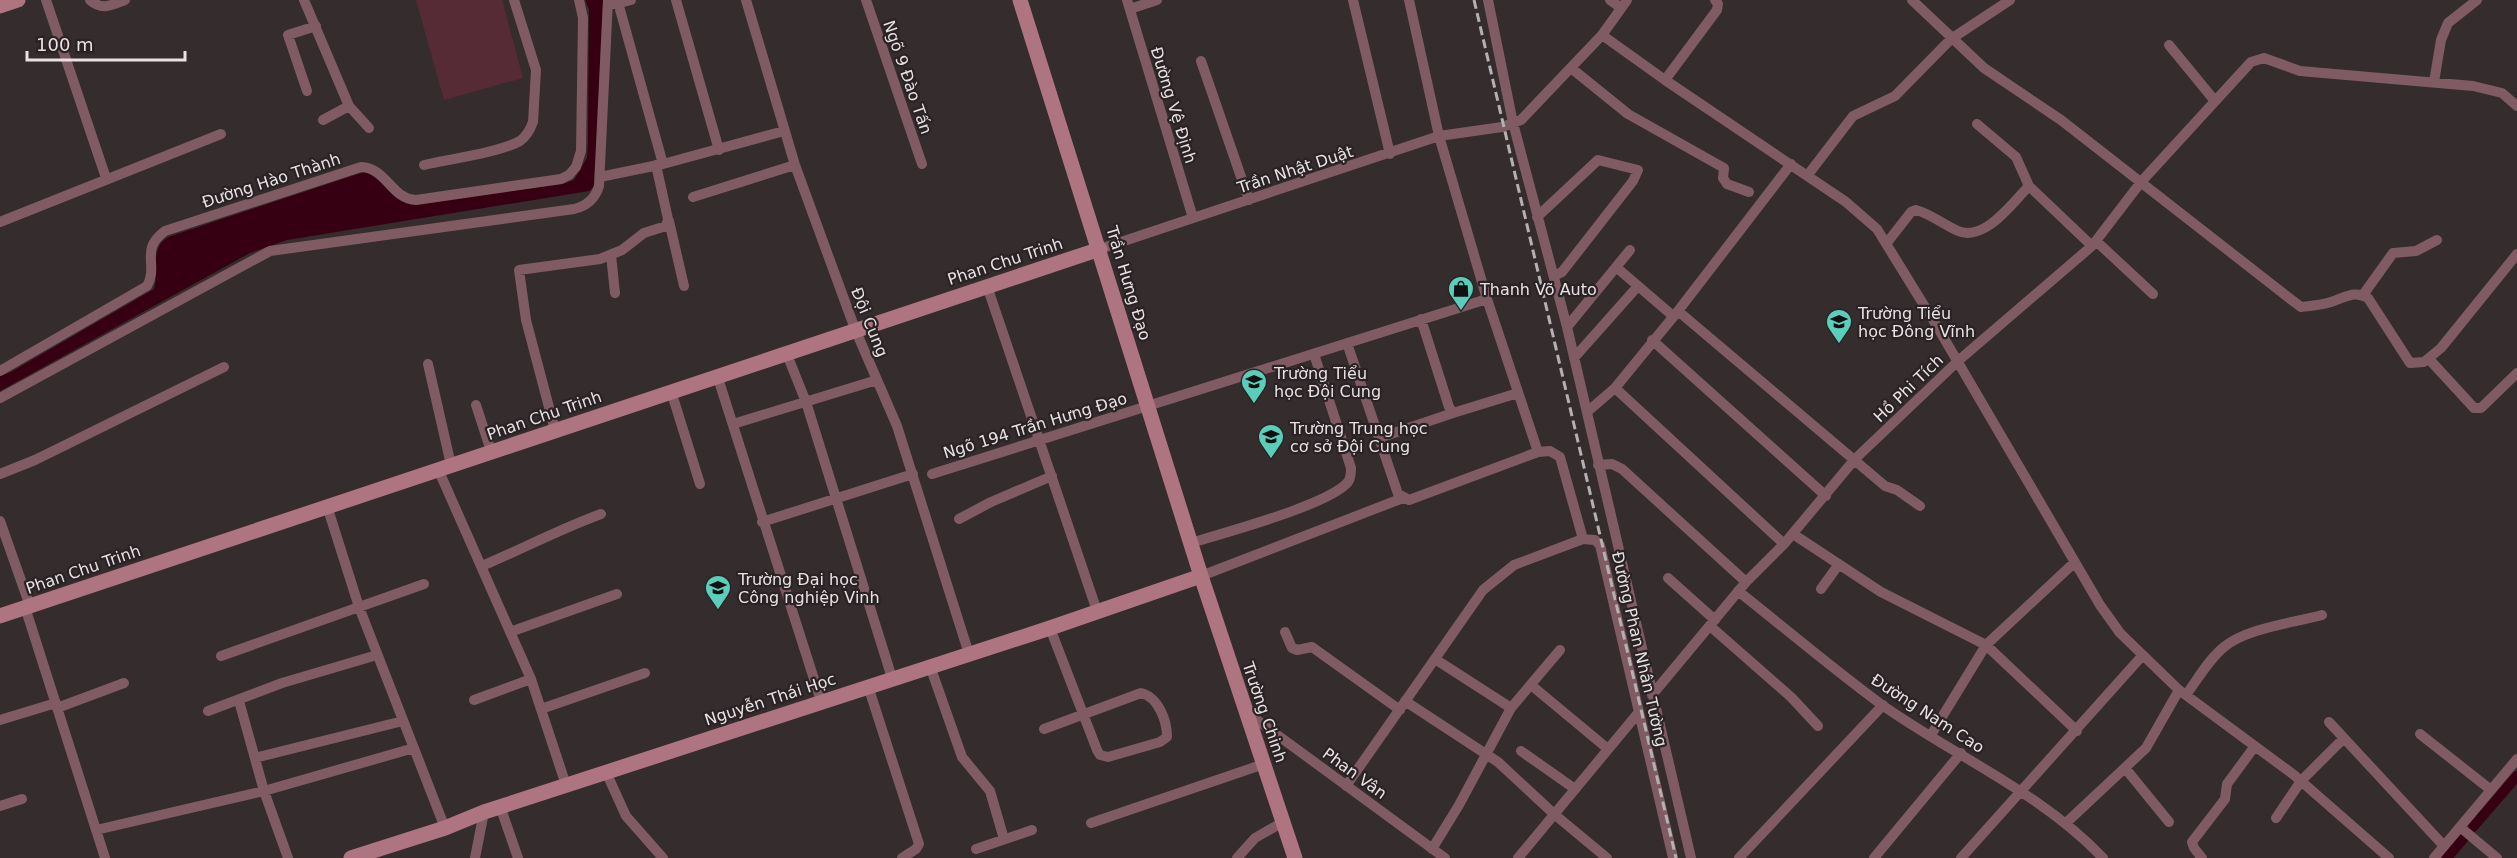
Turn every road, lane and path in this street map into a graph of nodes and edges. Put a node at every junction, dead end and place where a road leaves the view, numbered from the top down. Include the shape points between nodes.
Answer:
1 (18, 0) edge
2 (46, 0) edge
3 (90, 0) edge
4 (125, 0) edge
5 (304, 0) edge
6 (514, 0) edge
7 (579, 0) edge
8 (631, 0) edge
9 (676, 0) edge
10 (746, 0) edge
11 (866, 0) edge
12 (1020, 0) edge
13 (1157, 0) edge
14 (1353, 0) edge
15 (1409, 0) edge
16 (1488, 0) edge
17 (1610, 0) edge
18 (1715, 0) edge
19 (1912, 0) edge
20 (2010, 0) edge
21 (2477, 0) edge
22 (611, 2) edge
23 (1624, 4) edge
24 (1128, 5) edge
25 (0, 6) edge
26 (316, 26) junction
27 (1602, 35) junction
28 (1951, 39) junction
29 (2169, 45) dead end
30 (1200, 61) dead end
31 (1571, 68) junction
32 (1665, 80) junction
33 (2434, 82) junction
34 (307, 91) dead end
35 (2215, 101) junction
36 (349, 105) junction
37 (2517, 106) edge
38 (323, 120) dead end
39 (1977, 124) dead end
40 (1508, 125) junction
41 (369, 128) dead end
42 (784, 131) junction
43 (221, 134) dead end
44 (1439, 136) junction
45 (719, 150) junction
46 (1390, 153) junction
47 (659, 164) junction
48 (922, 164) dead end
49 (1791, 164) junction
50 (424, 165) dead end
51 (795, 165) junction
52 (1807, 176) junction
53 (600, 177) junction
54 (106, 178) junction
55 (2141, 182) junction
56 (2029, 186) junction
57 (1749, 192) dead end
58 (693, 197) dead end
59 (1249, 200) junction
60 (1537, 217) junction
61 (1193, 218) junction
62 (669, 221) junction
63 (0, 222) edge
64 (2437, 240) dead end
65 (1886, 243) junction
66 (2094, 243) junction
67 (1100, 249) junction
68 (1630, 250) dead end
69 (2517, 254) edge
70 (611, 255) junction
71 (1616, 267) junction
72 (1554, 276) junction
73 (684, 286) dead end
74 (987, 286) junction
75 (1638, 286) junction
76 (615, 293) dead end
77 (2154, 294) dead end
78 (2363, 295) junction
79 (1487, 299) junction
80 (1676, 314) junction
81 (1421, 320) junction
82 (1567, 327) junction
83 (855, 329) junction
84 (1652, 340) junction
85 (1347, 343) junction
86 (786, 352) junction
87 (1314, 354) junction
88 (1574, 358) junction
89 (2429, 359) junction
90 (1958, 362) junction
91 (428, 364) dead end
92 (224, 367) dead end
93 (0, 371) edge
94 (2517, 373) edge
95 (717, 375) junction
96 (877, 380) junction
97 (1615, 387) junction
98 (671, 391) junction
99 (1518, 393) junction
100 (0, 398) edge
101 (806, 402) junction
102 (476, 405) dead end
103 (1148, 406) junction
104 (1587, 412) junction
105 (1453, 413) junction
106 (733, 424) junction
107 (555, 430) junction
108 (1379, 438) junction
109 (1040, 440) junction
110 (491, 451) junction
111 (1538, 452) junction
112 (1856, 459) junction
113 (1598, 465) junction
114 (445, 467) junction
115 (0, 474) edge
116 (913, 474) junction
117 (932, 474) dead end
118 (1052, 476) junction
119 (700, 484) dead end
120 (1826, 496) junction
121 (836, 498) junction
122 (1403, 498) junction
123 (327, 506) junction
124 (1920, 506) dead end
125 (601, 514) dead end
126 (960, 519) dead end
127 (0, 522) edge
128 (762, 522) junction
129 (1792, 534) junction
130 (1583, 540) junction
131 (1191, 543) junction
132 (1784, 544) junction
133 (2075, 562) junction
134 (1839, 564) junction
135 (482, 566) junction
136 (1201, 576) junction
137 (1668, 578) dead end
138 (424, 584) dead end
139 (1742, 587) junction
140 (1821, 589) dead end
141 (617, 594) dead end
142 (27, 607) junction
143 (359, 607) junction
144 (1097, 610) junction
145 (2322, 615) dead end
146 (0, 616) edge
147 (1713, 623) junction
148 (1050, 628) junction
149 (510, 632) junction
150 (1285, 632) dead end
151 (1986, 645) junction
152 (1560, 650) dead end
153 (969, 654) junction
154 (377, 655) junction
155 (221, 656) dead end
156 (2142, 656) junction
157 (1435, 659) junction
158 (930, 666) junction
159 (645, 673) dead end
160 (892, 678) junction
161 (531, 679) junction
162 (124, 683) dead end
163 (1530, 685) junction
164 (868, 686) junction
165 (2182, 693) junction
166 (1652, 695) junction
167 (474, 700) dead end
168 (239, 701) junction
169 (821, 701) junction
170 (56, 705) junction
171 (1402, 705) junction
172 (1883, 705) junction
173 (1511, 708) junction
174 (541, 709) junction
175 (208, 711) dead end
176 (1246, 712) junction
177 (1639, 712) junction
178 (1083, 715) junction
179 (0, 720) edge
180 (403, 721) junction
181 (2329, 722) dead end
182 (1818, 726) dead end
183 (1044, 729) dead end
184 (2077, 731) junction
185 (2420, 734) dead end
186 (1931, 735) junction
187 (2344, 738) junction
188 (2255, 746) junction
189 (414, 748) junction
190 (1608, 749) junction
191 (1521, 751) dead end
192 (1961, 753) junction
193 (1486, 754) junction
194 (255, 758) junction
195 (2517, 759) edge
196 (1264, 764) junction
197 (2125, 768) junction
198 (606, 772) junction
199 (2301, 781) junction
200 (566, 785) junction
201 (1346, 786) junction
202 (1575, 789) junction
203 (2020, 789) junction
204 (2491, 790) junction
205 (264, 791) junction
206 (22, 799) dead end
207 (0, 806) edge
208 (500, 806) junction
209 (484, 812) junction
210 (1554, 814) junction
211 (2276, 818) dead end
212 (1283, 822) junction
213 (2169, 822) dead end
214 (1091, 823) dead end
215 (2066, 823) junction
216 (2460, 827) junction
217 (445, 828) junction
218 (96, 830) junction
219 (1032, 830) dead end
220 (1004, 839) junction
221 (2444, 846) junction
222 (976, 849) dead end
223 (1432, 849) junction
224 (373, 855) edge
225 (1603, 857) edge
226 (1962, 857) edge
227 (105, 858) edge
228 (288, 858) edge
229 (351, 858) edge
230 (474, 858) edge
231 (518, 858) edge
232 (663, 858) edge
233 (902, 858) edge
234 (1237, 858) edge
235 (1295, 858) edge
236 (1445, 858) edge
237 (1518, 858) edge
238 (1673, 858) edge
239 (1691, 858) edge
240 (1739, 858) edge
241 (1874, 858) edge
242 (2103, 858) edge
243 (2202, 858) edge
244 (2390, 858) edge
245 (2434, 858) edge
246 (2497, 858) edge

1 - 25 main road
2 - 54 street
3 - 4 street via 104,7
5 - 26 street
6 - 50 street via 536,70 530,129 520,140 505,147
7 - 93 street, Đường Hào Thành via 583,18 581,152 569,175 543,183 416,200 403,198 377,170 361,167 165,231 153,243 150,281 142,291
8 - 22 street
9 - 45 street
10 - 42 street, Đội Cung
11 - 48 street, Ngõ 9 Đào Tấn
12 - 67 main road, Trần Hưng Đạo
13 - 24 street
14 - 46 street
15 - 44 street
16 - 40 street
17 - 23 street
18 - 32 street via 1716,10
19 - 28 street
20 - 28 street
21 - 33 street via 2448,23
22 - 47 street
22 - 53 street
23 - 27 street
24 - 61 street, Đường Vệ Định
26 - 34 street via 288,35
26 - 36 street
27 - 31 street
27 - 32 street
28 - 52 street via 1895,96 1853,116
28 - 55 street via 1984,68 2061,120
29 - 35 street
30 - 59 street
31 - 40 street via 1521,120
31 - 57 street via 1628,114 1724,168 1727,184
32 - 49 street
33 - 35 street, Hồ Phi Tích via 2300,71 2264,58 2248,63
33 - 37 street via 2496,91
35 - 55 street, Hồ Phi Tích
36 - 38 street
36 - 41 street
39 - 56 street via 2016,157
40 - 44 street, Trần Nhật Duật
40 - 60 street
42 - 45 street
42 - 51 street, Đội Cung
43 - 54 street
44 - 46 street, Trần Nhật Duật
44 - 79 street
45 - 47 street
46 - 59 street, Trần Nhật Duật
47 - 53 street
47 - 62 street
49 - 52 street
49 - 80 street
51 - 58 street
51 - 83 street, Đội Cung
52 - 65 street via 1846,202 1877,229
53 - 100 street via 594,198 574,209 270,251
54 - 63 street
55 - 66 street, Hồ Phi Tích
55 - 78 street via 2301,307 2330,303 2348,294
56 - 65 street via 1985,230 1967,234 1916,210
56 - 66 street
59 - 61 street, Trần Nhật Duật
60 - 72 street
60 - 72 street via 1598,160 1638,170 1562,272
61 - 67 street, Trần Nhật Duật
62 - 70 street
62 - 73 street
64 - 78 street via 2416,252 2393,253
65 - 90 street
66 - 77 street
66 - 90 street, Hồ Phi Tích
67 - 74 main road, Phan Chu Trinh
67 - 103 main road, Trần Hưng Đạo
68 - 71 street
69 - 89 street
70 - 76 street
70 - 107 street via 519,270 526,320
71 - 75 street
71 - 82 street
72 - 82 street
74 - 83 main road, Phan Chu Trinh
74 - 109 street
75 - 80 street
75 - 88 street
78 - 89 street via 2375,305 2406,360 2416,364
79 - 81 street, Ngõ 194 Trần Hưng Đạo
79 - 99 street
80 - 84 street
80 - 112 street
81 - 85 street, Ngõ 194 Trần Hưng Đạo
81 - 105 street
82 - 88 street
83 - 86 main road, Phan Chu Trinh
83 - 96 street, Đội Cung
84 - 97 street
84 - 120 street
85 - 87 street, Ngõ 194 Trần Hưng Đạo
85 - 108 street
86 - 95 main road, Phan Chu Trinh
86 - 101 street
87 - 103 street, Ngõ 194 Trần Hưng Đạo
87 - 131 street via 1351,468 1347,482 1291,511
88 - 104 street
89 - 94 street via 2474,408 2481,408
90 - 112 street, Hồ Phi Tích
90 - 133 street
91 - 114 street
92 - 115 street
95 - 98 main road, Phan Chu Trinh
95 - 106 street
96 - 101 street
96 - 116 street, Đội Cung
97 - 104 street
97 - 132 street
98 - 107 main road, Phan Chu Trinh
98 - 119 street
99 - 105 street
99 - 111 street
101 - 106 street
101 - 121 street
102 - 110 street
103 - 109 street, Ngõ 194 Trần Hưng Đạo
103 - 131 main road, Trần Hưng Đạo
104 - 113 street
105 - 108 street
106 - 128 street
107 - 110 main road, Phan Chu Trinh
108 - 122 street via 1398,494
109 - 117 street, Ngõ 194 Trần Hưng Đạo
109 - 118 street
110 - 114 main road, Phan Chu Trinh
111 - 122 street via 1409,500
111 - 130 street via 1550,451 1560,457
112 - 120 street, Hồ Phi Tích
112 - 124 street via 1885,486
113 - 139 street, Đường Nam Cao via 1612,464 1622,469
113 - 166 street
114 - 123 main road, Phan Chu Trinh
114 - 135 street
116 - 121 street
116 - 153 street, Đội Cung
118 - 126 street
118 - 144 street
120 - 129 street, Hồ Phi Tích
121 - 128 street
121 - 160 street
122 - 136 street
123 - 142 main road, Phan Chu Trinh
123 - 143 street
125 - 135 street
127 - 142 street
128 - 169 street
129 - 132 street, Hồ Phi Tích
129 - 134 street
130 - 157 street via 1502,573 1483,590
130 - 177 street, Đường Phan Nhân Tường via 1595,540 1600,545
131 - 136 main road, Trần Hưng Đạo
132 - 139 street, Hồ Phi Tích
133 - 151 street
133 - 156 street via 2100,605
134 - 140 street
134 - 151 street via 1881,592
135 - 149 street
136 - 144 main road, Nguyễn Thái Học
136 - 176 main road, Trường Chinh
137 - 147 street
138 - 143 street
139 - 147 street, Hồ Phi Tích
139 - 172 street, Đường Nam Cao
141 - 149 street
142 - 146 main road, Phan Chu Trinh
142 - 170 street
143 - 154 street
143 - 155 street
144 - 148 main road, Nguyễn Thái Học
145 - 165 street via 2262,630 2228,644
147 - 166 street, Hồ Phi Tích
147 - 182 street
148 - 153 main road, Nguyễn Thái Học
148 - 178 street
149 - 161 street
150 - 171 street via 1292,648 1312,647
151 - 184 street
151 - 186 street
152 - 163 street
153 - 158 main road, Nguyễn Thái Học
154 - 168 street via 282,683
154 - 180 street
156 - 165 street
156 - 184 street
157 - 171 street
157 - 173 street
158 - 160 main road, Nguyễn Thái Học
158 - 220 street via 963,758 990,791
159 - 174 street
160 - 164 main road, Nguyễn Thái Học
161 - 167 street
161 - 174 street
162 - 170 street
163 - 173 street
163 - 190 street
164 - 169 main road, Nguyễn Thái Học
164 - 233 street via 919,844
165 - 188 street
165 - 197 street via 2146,748
166 - 239 street
168 - 175 street
168 - 194 street
169 - 198 main road, Nguyễn Thái Học
170 - 179 street
170 - 218 street
171 - 193 street
171 - 201 street
172 - 186 street, Đường Nam Cao
172 - 240 street
173 - 193 street
174 - 200 street
176 - 196 main road, Trường Chinh
176 - 201 street, Phan Vân
177 - 190 street
177 - 238 street, Đường Phan Nhân Tường
178 - 178 street via 1097,750 1104,757 1167,737 1160,710 1149,695 1141,693
178 - 183 street
180 - 189 street
180 - 194 street
181 - 187 street
184 - 203 street
185 - 204 street
186 - 192 street, Đường Nam Cao
187 - 199 street
187 - 221 street
188 - 199 street
188 - 243 street via 2227,784 2225,799 2192,842
189 - 205 street
189 - 217 street
190 - 202 street
191 - 202 street
192 - 203 street, Đường Nam Cao
192 - 241 street
193 - 210 street
193 - 223 street
194 - 205 street
195 - 204 street
196 - 212 main road, Trường Chinh
196 - 214 street
197 - 213 street
197 - 215 street
198 - 200 main road, Nguyễn Thái Học
198 - 232 street via 626,816
199 - 211 street
199 - 244 street
200 - 208 main road, Nguyễn Thái Học
201 - 223 street, Phan Vân
202 - 210 street
203 - 215 street, Đường Nam Cao
203 - 226 street
204 - 216 street
205 - 218 street
205 - 228 street
206 - 207 street
208 - 209 main road, Nguyễn Thái Học
208 - 231 street
209 - 217 main road, Nguyễn Thái Học
209 - 230 street
210 - 225 street
210 - 237 street
212 - 234 street via 1255,838
212 - 235 main road, Trường Chinh
215 - 242 street, Đường Nam Cao
216 - 221 street
216 - 246 street
217 - 224 main road, Nguyễn Thái Học
218 - 227 street
219 - 220 street
220 - 222 street
221 - 245 street
223 - 236 street, Phan Vân
224 - 229 main road, Nguyễn Thái Học

